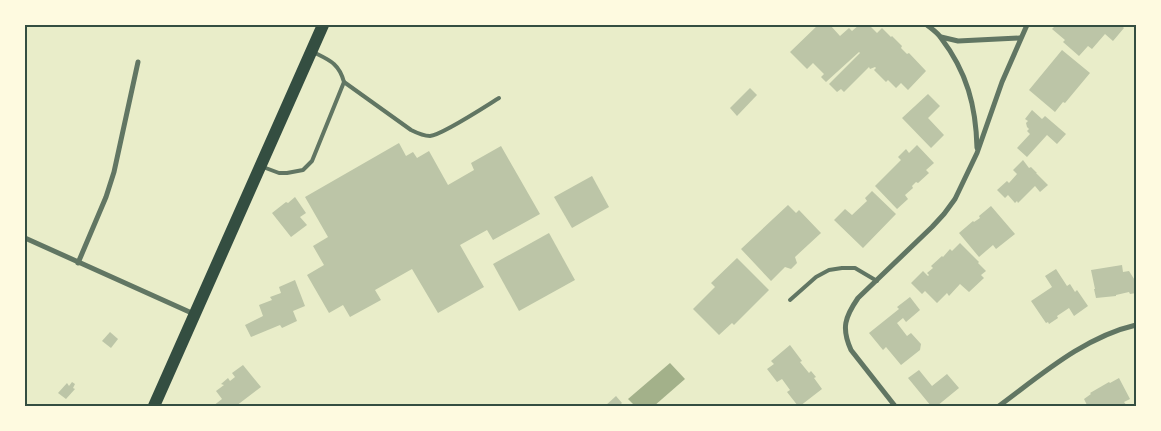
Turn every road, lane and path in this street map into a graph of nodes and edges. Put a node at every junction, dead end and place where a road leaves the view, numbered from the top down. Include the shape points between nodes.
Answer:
1 (323, 25) edge
2 (927, 25) edge
3 (1026, 25) edge
4 (941, 37) junction
5 (1020, 38) junction
6 (311, 50) junction
7 (138, 62) dead end
8 (344, 82) junction
9 (499, 98) dead end
10 (977, 153) junction
11 (260, 166) junction
12 (25, 238) edge
13 (78, 263) junction
14 (877, 281) junction
15 (790, 300) dead end
16 (194, 314) junction
17 (1136, 325) edge
18 (154, 406) edge
19 (895, 406) edge
20 (999, 406) edge

1 - 6 main road
2 - 4 street
3 - 5 street
4 - 5 street via 958,41
4 - 10 street via 969,90 977,127
5 - 10 street
6 - 8 lane via 332,61 342,72
6 - 11 main road
7 - 13 street via 114,172
8 - 9 lane via 411,130 431,136
8 - 11 lane via 312,160 303,170 280,173
10 - 14 street via 944,214
11 - 16 main road
12 - 13 street
13 - 16 street
14 - 15 lane via 855,268 829,270
14 - 19 street via 849,310 846,340 850,350
16 - 18 main road
17 - 20 street via 1071,352

